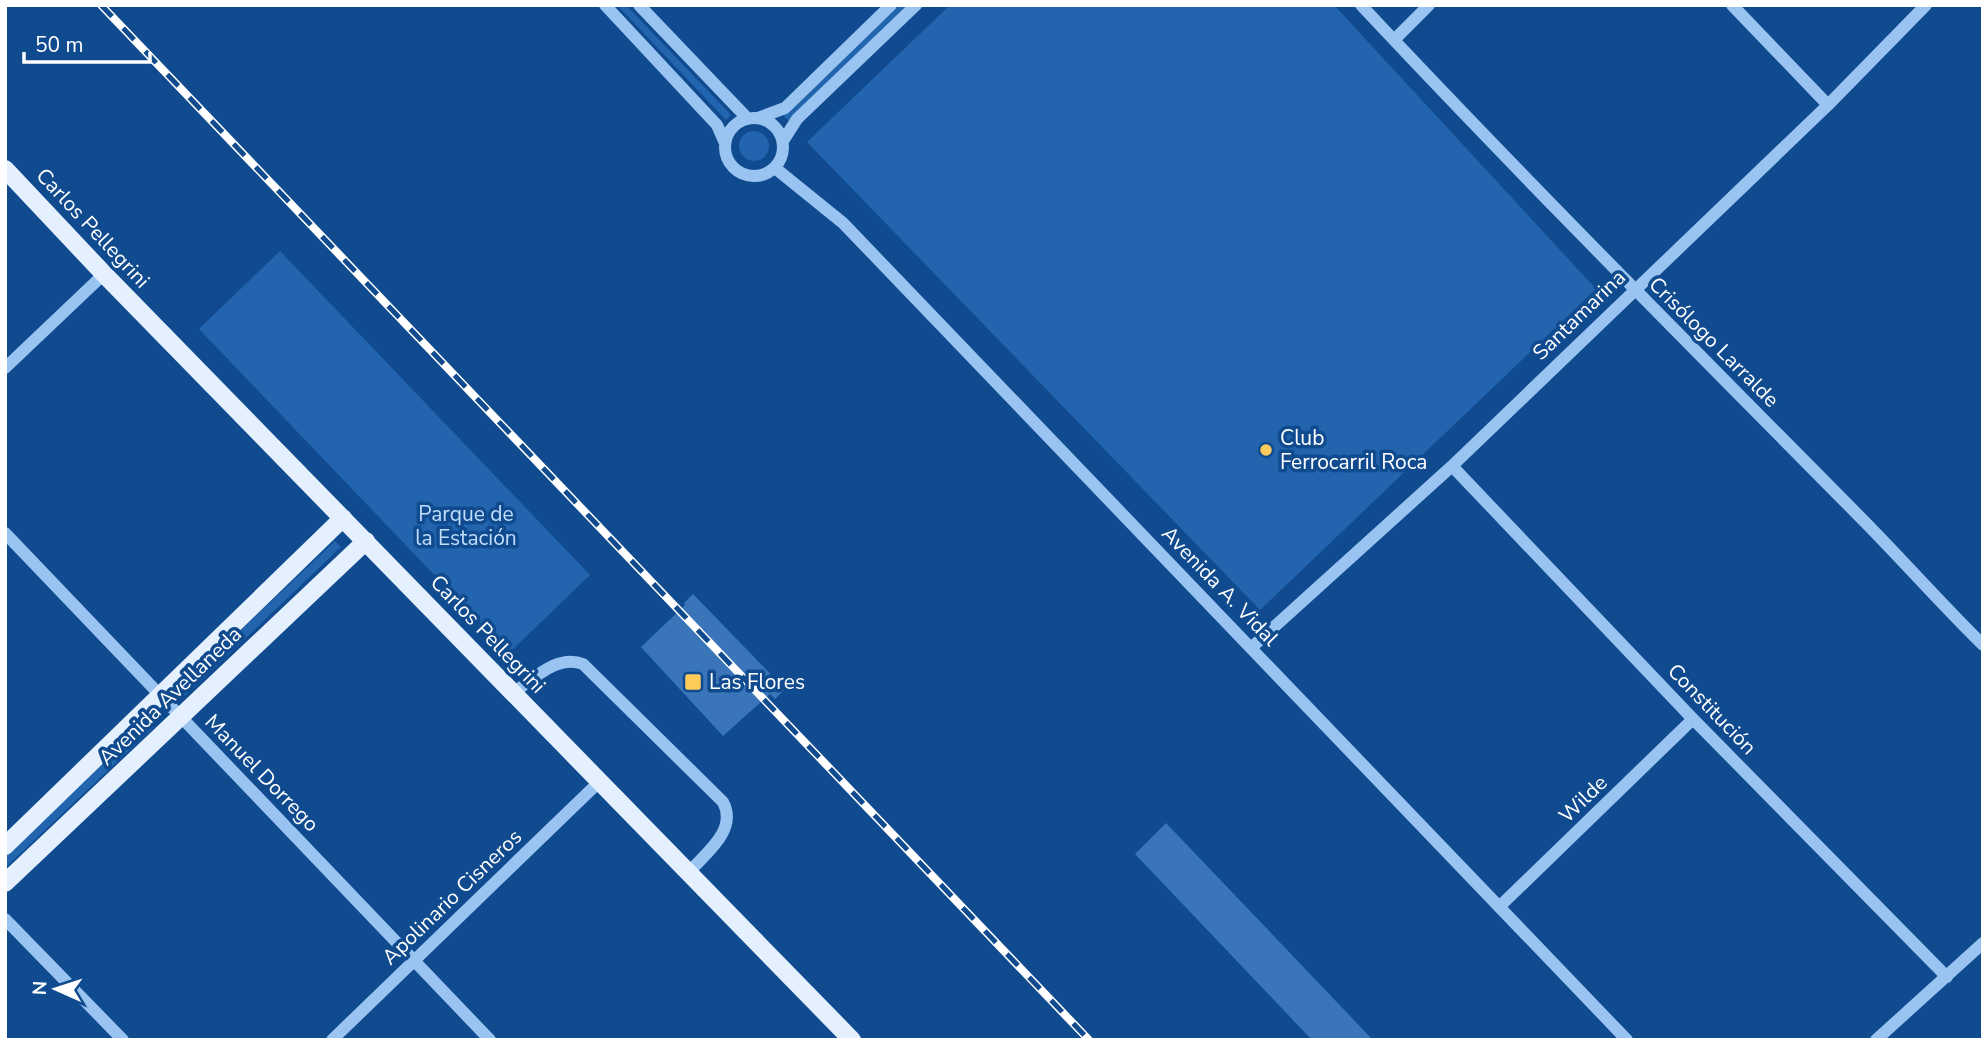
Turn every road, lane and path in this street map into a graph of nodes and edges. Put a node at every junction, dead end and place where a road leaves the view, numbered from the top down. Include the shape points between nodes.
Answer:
1 (605, 5) edge
2 (639, 5) edge
3 (891, 5) edge
4 (916, 5) edge
5 (1361, 5) edge
6 (1429, 5) edge
7 (1732, 5) edge
8 (1926, 5) edge
9 (1394, 40) junction
10 (1828, 105) junction
11 (753, 118) junction
12 (783, 141) junction
13 (725, 143) junction
14 (775, 168) junction
15 (5, 169) edge
16 (104, 274) junction
17 (1634, 289) junction
18 (5, 368) edge
19 (1452, 466) junction
20 (343, 519) junction
21 (5, 533) edge
22 (366, 541) junction
23 (1983, 645) edge
24 (1252, 647) junction
25 (513, 693) junction
26 (161, 696) junction
27 (181, 716) junction
28 (1693, 719) junction
29 (599, 782) junction
30 (5, 846) edge
31 (689, 872) junction
32 (5, 883) edge
33 (1499, 907) junction
34 (5, 919) edge
35 (1983, 943) edge
36 (415, 960) junction
37 (1947, 977) junction
38 (848, 1038) edge
39 (123, 1040) edge
40 (332, 1040) edge
41 (490, 1040) edge
42 (1628, 1040) edge
43 (1876, 1040) edge

1 - 13 street via 717,125
2 - 11 street
3 - 11 street via 785,108
4 - 12 street via 797,119
5 - 9 street, Crisólogo Larralde
6 - 9 street
7 - 10 street
8 - 10 street, Santamarina
9 - 17 street, Crisólogo Larralde
10 - 17 street, Santamarina
11 - 12 street via 774,126
11 - 13 street via 733,127
12 - 14 street
13 - 14 street via 728,161 741,174 759,176
14 - 24 street, Avenida A. Vidal via 843,223
15 - 16 main road, Carlos Pellegrini
16 - 18 street
16 - 20 main road, Carlos Pellegrini
17 - 19 street, Santamarina
17 - 23 street, Crisólogo Larralde
19 - 24 street, Santamarina
19 - 28 street, Constitución
20 - 22 main road, Carlos Pellegrini
20 - 26 main road, Avenida Avellaneda
21 - 26 street, Manuel Dorrego
22 - 25 main road, Carlos Pellegrini
22 - 27 main road, Avenida Avellaneda
24 - 33 street, Avenida A. Vidal
25 - 29 main road, Carlos Pellegrini
25 - 31 street via 559,662 583,664 723,802 728,823
26 - 27 street, Manuel Dorrego
26 - 30 main road, Avenida Avellaneda
27 - 32 main road, Avenida Avellaneda
27 - 36 street, Manuel Dorrego
28 - 33 street, Wilde
28 - 37 street, Constitución
29 - 31 main road, Carlos Pellegrini
29 - 36 street, Apolinario Cisneros
31 - 38 main road, Carlos Pellegrini
33 - 42 street, Avenida A. Vidal
34 - 39 street
35 - 37 street
36 - 40 street, Apolinario Cisneros
36 - 41 street, Manuel Dorrego
37 - 43 street

